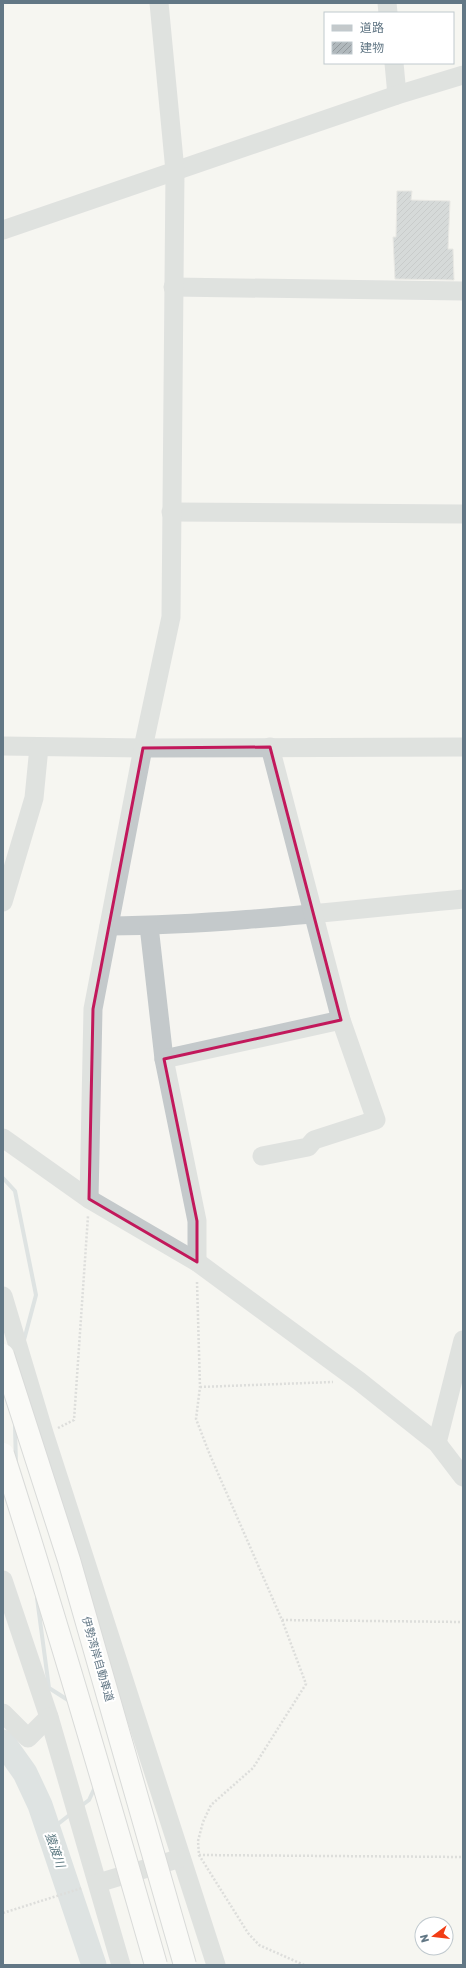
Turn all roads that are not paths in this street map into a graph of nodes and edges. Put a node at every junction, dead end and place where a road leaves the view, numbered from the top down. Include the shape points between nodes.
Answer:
1 (158, 3) edge
2 (394, 64) edge
3 (463, 75) edge
4 (397, 95) junction
5 (174, 171) junction
6 (3, 230) edge
7 (173, 287) junction
8 (463, 290) edge
9 (171, 512) junction
10 (463, 514) edge
11 (3, 746) edge
12 (39, 746) junction
13 (270, 747) junction
14 (463, 747) edge
15 (143, 748) junction
16 (9, 864) edge
17 (463, 898) edge
18 (3, 902) edge
19 (312, 913) junction
20 (109, 926) junction
21 (149, 926) junction
22 (340, 1020) junction
23 (164, 1059) junction
24 (3, 1138) edge
25 (262, 1156) dead end
26 (89, 1199) junction
27 (197, 1262) junction
28 (3, 1296) edge
29 (463, 1340) edge
30 (3, 1355) edge
31 (437, 1442) junction
32 (3, 1454) edge
33 (463, 1477) edge
34 (3, 1580) edge
35 (3, 1713) edge
36 (49, 1717) junction
37 (190, 1856) junction
38 (98, 1884) junction
39 (121, 1965) edge
40 (156, 1965) edge
41 (185, 1965) edge
42 (216, 1965) edge

1 - 5 street
2 - 4 street
3 - 4 street
4 - 5 street
5 - 6 street
5 - 7 street
7 - 8 street
7 - 9 street
9 - 10 street
9 - 15 street via 171,617
11 - 12 street
12 - 15 street
12 - 16 street via 34,798
13 - 14 street
13 - 15 street
13 - 19 street
15 - 20 street
16 - 18 street
17 - 19 street
19 - 21 street
19 - 22 street
20 - 21 street
20 - 26 street via 93,1009
21 - 23 street
22 - 23 street
22 - 25 street via 376,1120 314,1140 308,1147
23 - 27 street via 197,1221
24 - 26 street
26 - 27 street
27 - 31 street
28 - 37 street via 44,1433
29 - 31 street
30 - 41 highway, 伊勢湾岸自動車道, bridge via 71,1568
31 - 33 street
32 - 40 highway, bridge via 102,1775
34 - 36 street
35 - 36 street via 28,1738
36 - 38 street
37 - 38 street
37 - 42 street
38 - 39 street

